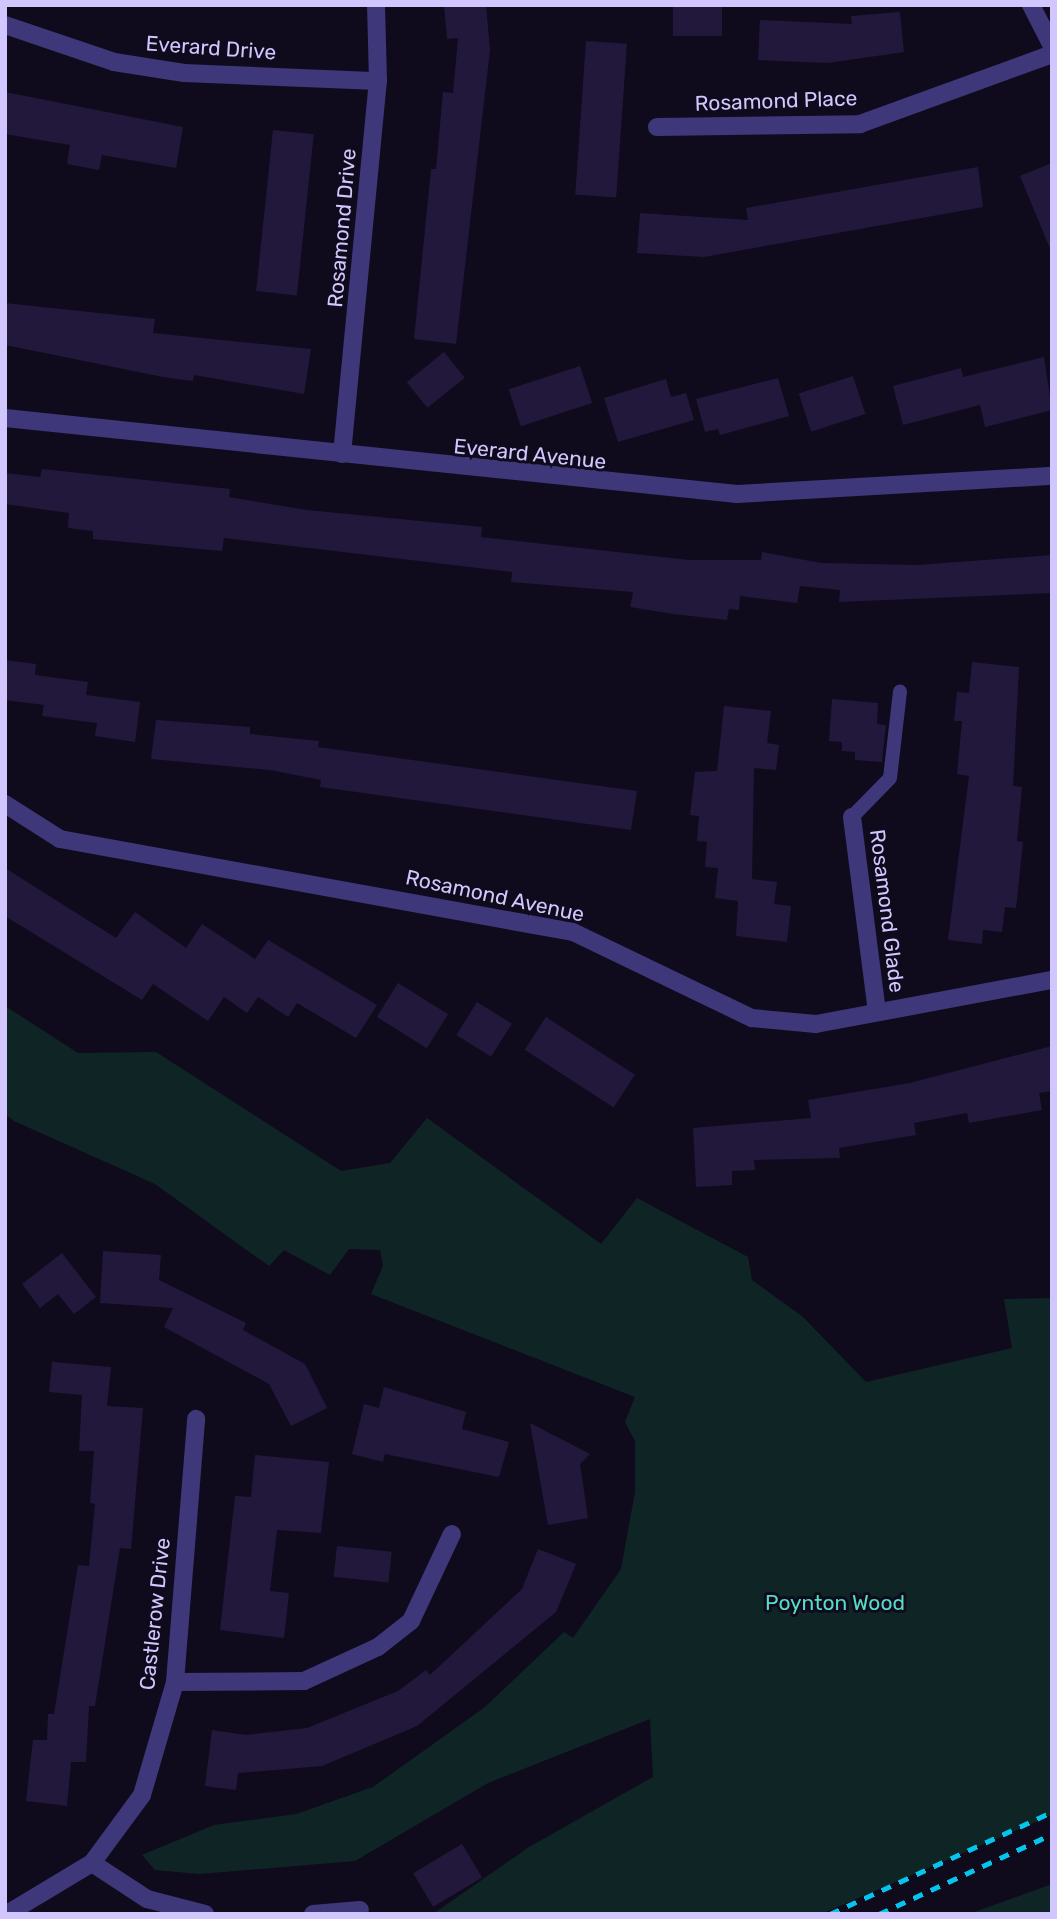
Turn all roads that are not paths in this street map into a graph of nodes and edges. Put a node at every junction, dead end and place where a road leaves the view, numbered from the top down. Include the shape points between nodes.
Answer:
1 (376, 5) edge
2 (1031, 5) edge
3 (5, 24) edge
4 (1052, 46) edge
5 (1052, 54) edge
6 (378, 81) junction
7 (657, 127) dead end
8 (5, 418) edge
9 (342, 454) junction
10 (1052, 476) edge
11 (900, 692) dead end
12 (5, 804) edge
13 (852, 817) joint
14 (1052, 980) edge
15 (877, 1011) junction
16 (196, 1419) dead end
17 (452, 1534) dead end
18 (175, 1682) junction
19 (92, 1863) junction
20 (360, 1910) dead end
21 (7, 1914) edge
22 (205, 1914) edge
23 (313, 1914) edge

1 - 6 street, Rosamond Drive
2 - 4 street
3 - 6 street, Everard Drive via 114,62 173,71
5 - 7 street, Rosamond Place via 860,124
6 - 9 street, Rosamond Drive
8 - 9 street, Everard Avenue
9 - 10 street, Everard Avenue via 737,494
11 - 13 lane via 890,778
12 - 15 street, Rosamond Avenue via 60,839 573,932 752,1018 816,1024
13 - 15 street, Rosamond Glade
14 - 15 street, Rosamond Avenue
16 - 18 street, Castlerow Drive
17 - 18 street via 411,1621 379,1647 304,1681
18 - 19 street, Castlerow Drive via 142,1795
19 - 21 street, Castlerow Drive
19 - 22 street via 147,1899
20 - 23 street

